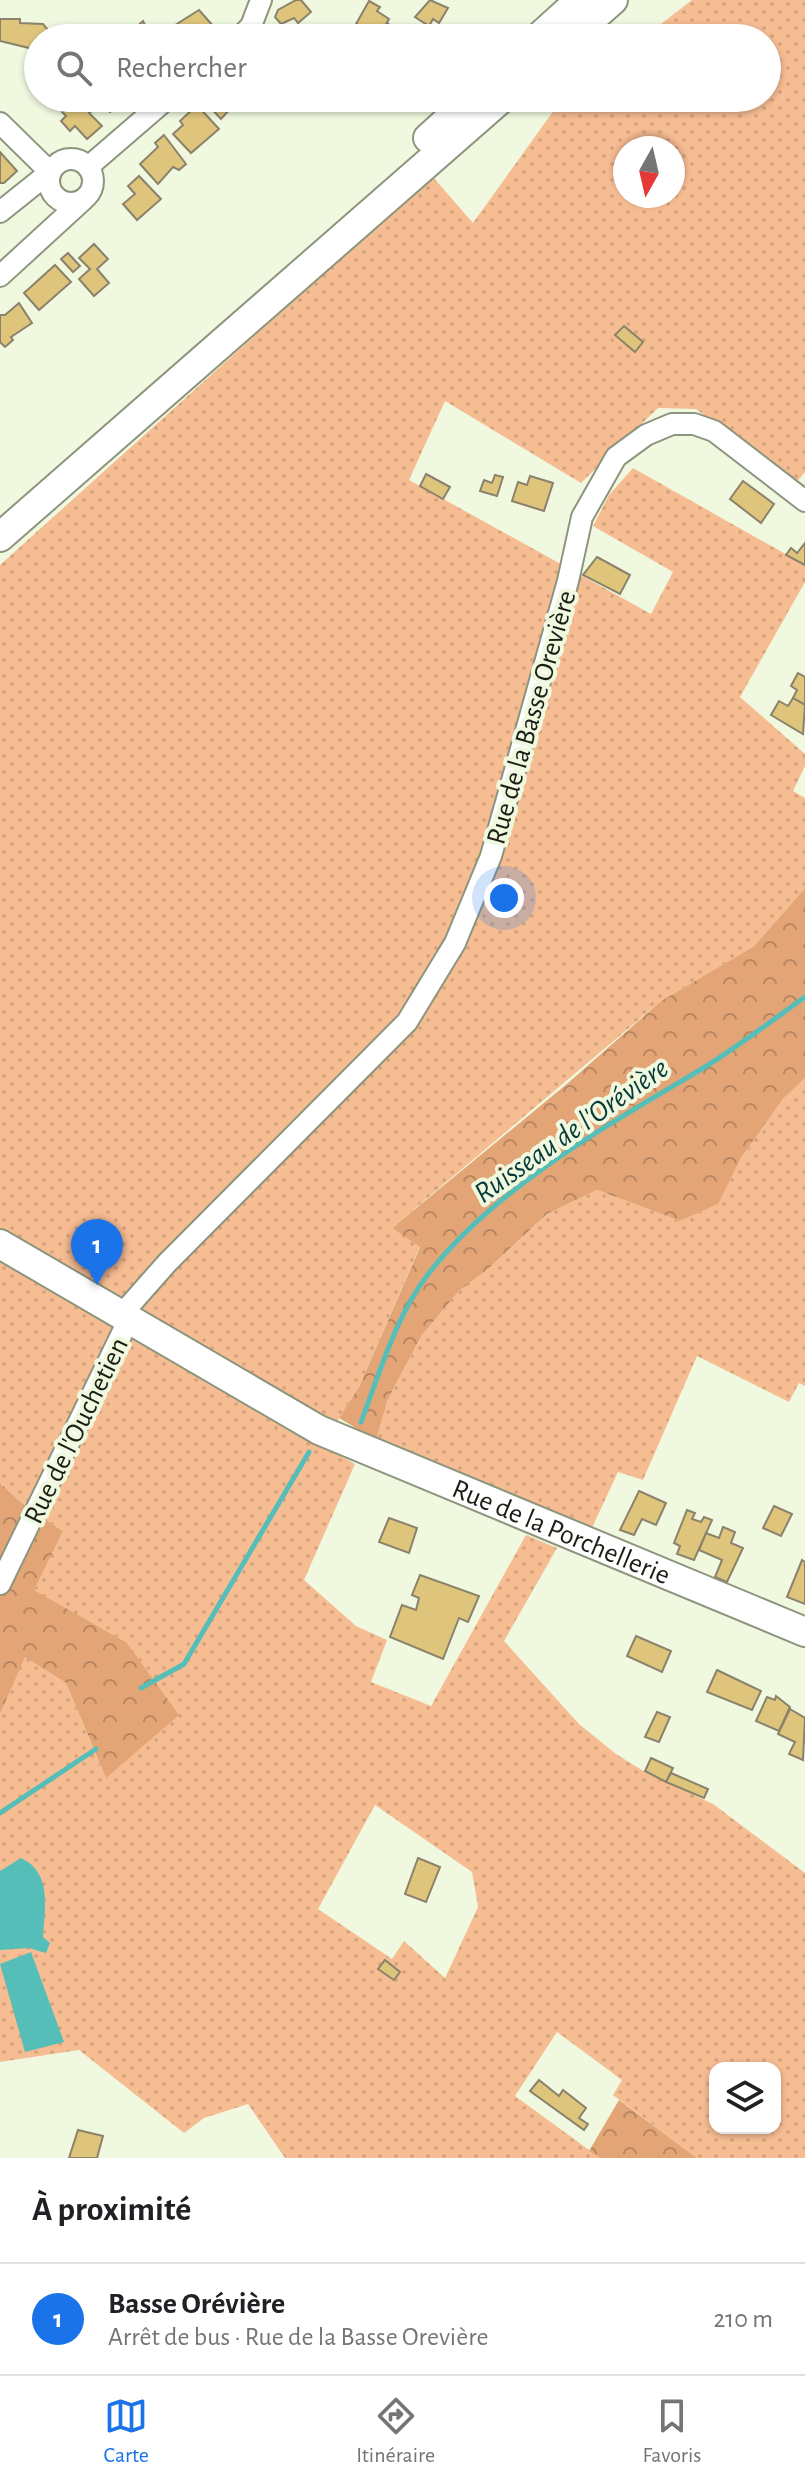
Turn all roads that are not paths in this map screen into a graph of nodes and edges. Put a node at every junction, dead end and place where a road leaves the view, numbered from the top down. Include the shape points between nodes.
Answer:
1 (261, 0) edge
2 (580, 0) edge
3 (613, 0) edge
4 (252, 24) edge
5 (553, 24) edge
6 (586, 24) edge
7 (152, 112) edge
8 (457, 112) edge
9 (486, 112) edge
10 (0, 123) edge
11 (88, 167) junction
12 (50, 172) junction
13 (83, 200) junction
14 (0, 212) edge
15 (0, 276) edge
16 (180, 382) junction
17 (805, 501) edge
18 (0, 537) edge
19 (0, 1244) edge
20 (126, 1317) junction
21 (0, 1584) edge
22 (805, 1632) edge

1 - 4 street
2 - 5 main road
3 - 6 main road
7 - 11 street
8 - 16 main road via 237,311
9 - 16 main road
10 - 12 street
11 - 12 street via 65,159
11 - 13 street via 93,185
12 - 13 street via 55,197 69,203
12 - 14 street
13 - 15 street
16 - 18 main road
17 - 20 street, Rue de la Basse Orevière via 714,431 694,424 672,424 616,457 582,517 491,856 455,943 407,1022 167,1263
19 - 20 main road, Rue de la Porchellerie
20 - 21 street, Rue de l'Ouchetien
20 - 22 main road, Rue de la Porchellerie via 319,1430

